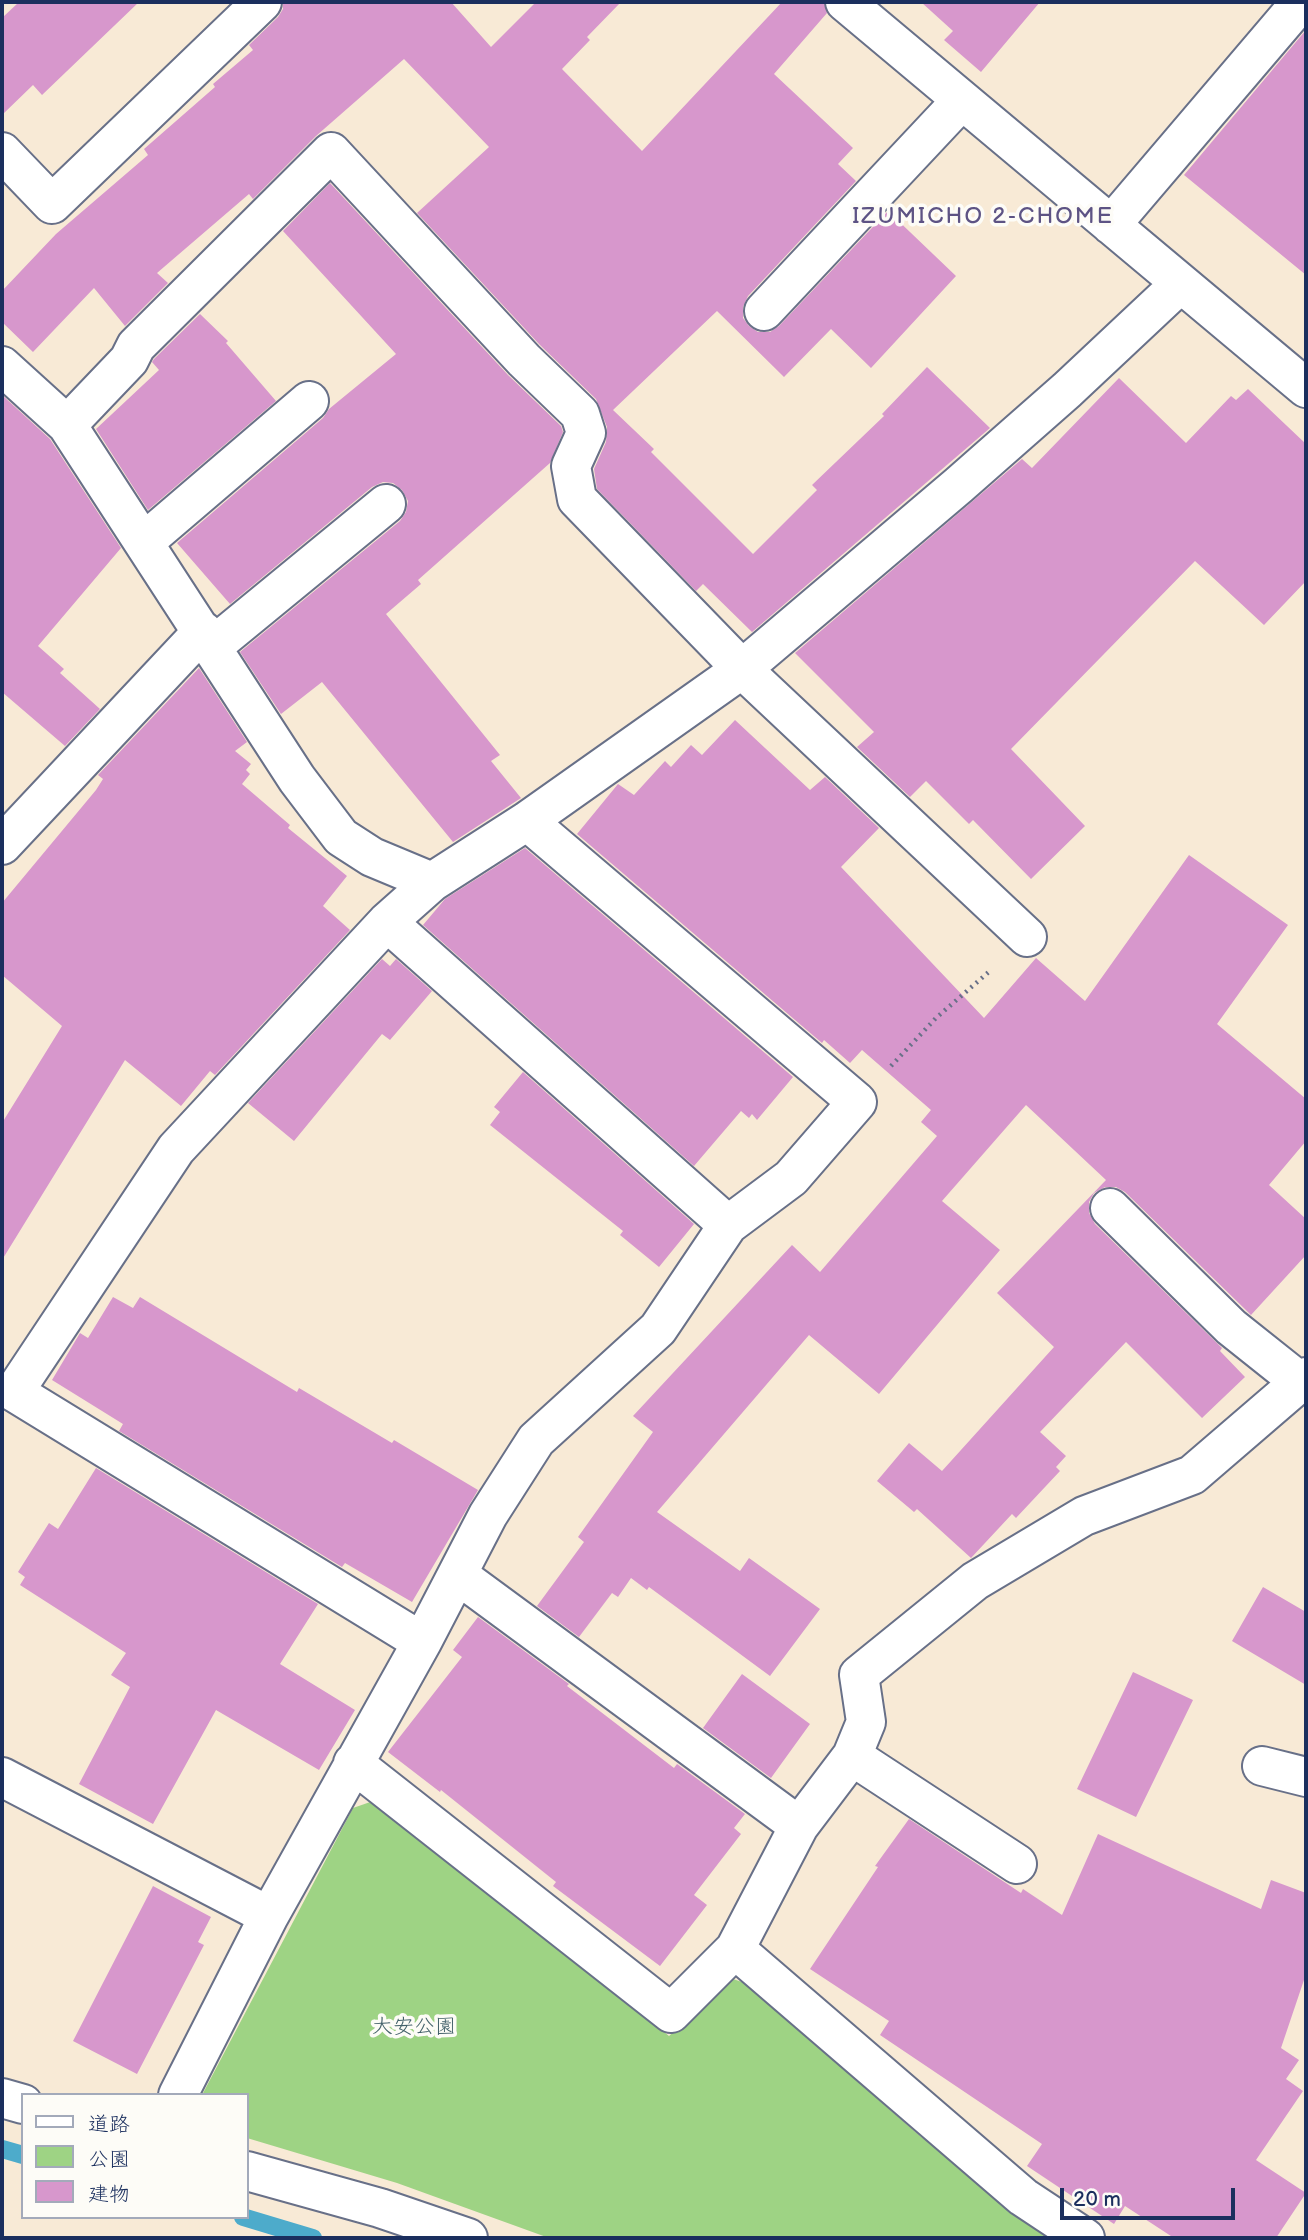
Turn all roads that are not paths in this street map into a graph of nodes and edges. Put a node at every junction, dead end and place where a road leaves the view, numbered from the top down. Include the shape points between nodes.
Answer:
1 (262, 2) edge
2 (845, 2) edge
3 (1301, 2) edge
4 (962, 100) junction
5 (2, 152) edge
6 (1111, 225) junction
7 (1180, 284) junction
8 (764, 311) dead end
9 (2, 366) edge
10 (1306, 388) edge
11 (309, 401) dead end
12 (67, 425) junction
13 (386, 503) dead end
14 (144, 542) junction
15 (208, 639) junction
16 (742, 668) junction
17 (527, 821) junction
18 (3, 841) edge
19 (432, 882) junction
20 (387, 922) junction
21 (1027, 937) road end
22 (1110, 1208) dead end
23 (728, 1225) junction
24 (1303, 1379) edge
25 (8, 1401) edge
26 (458, 1575) junction
27 (422, 1642) junction
28 (852, 1756) junction
29 (353, 1763) junction
30 (1262, 1766) dead end
31 (2, 1777) edge
32 (1306, 1777) edge
33 (799, 1826) junction
34 (1017, 1864) dead end
35 (270, 1916) junction
36 (736, 1949) junction
37 (179, 2093) edge
38 (2, 2098) edge
39 (21, 2103) edge
40 (248, 2171) edge
41 (468, 2238) edge
42 (1085, 2238) edge

1 - 5 street via 52,204
2 - 4 street
3 - 6 street
4 - 6 street
4 - 8 street
6 - 7 street
7 - 10 street
7 - 16 street via 959,485
9 - 12 street
11 - 14 street
12 - 14 street
12 - 16 street via 129,360 136,346 331,152 580,414 586,433 572,467 577,499
13 - 15 street
14 - 15 street
15 - 18 street
15 - 19 street via 297,779 341,837 372,858
16 - 17 street
16 - 21 street
17 - 19 street
17 - 23 street via 857,1102 791,1178
19 - 20 street
20 - 23 street
20 - 25 street via 176,1149
22 - 24 street via 1231,1327
23 - 26 street via 658,1329 536,1440 488,1515
24 - 28 street via 1192,1475 1084,1516 975,1581 859,1675 866,1722
25 - 27 street
26 - 27 street
26 - 33 street
27 - 29 street
28 - 33 street
28 - 34 street
29 - 35 street
29 - 36 street via 671,2013
30 - 32 street
31 - 35 street
33 - 36 street
35 - 37 street
36 - 42 street via 1023,2197
38 - 39 street
40 - 41 street

